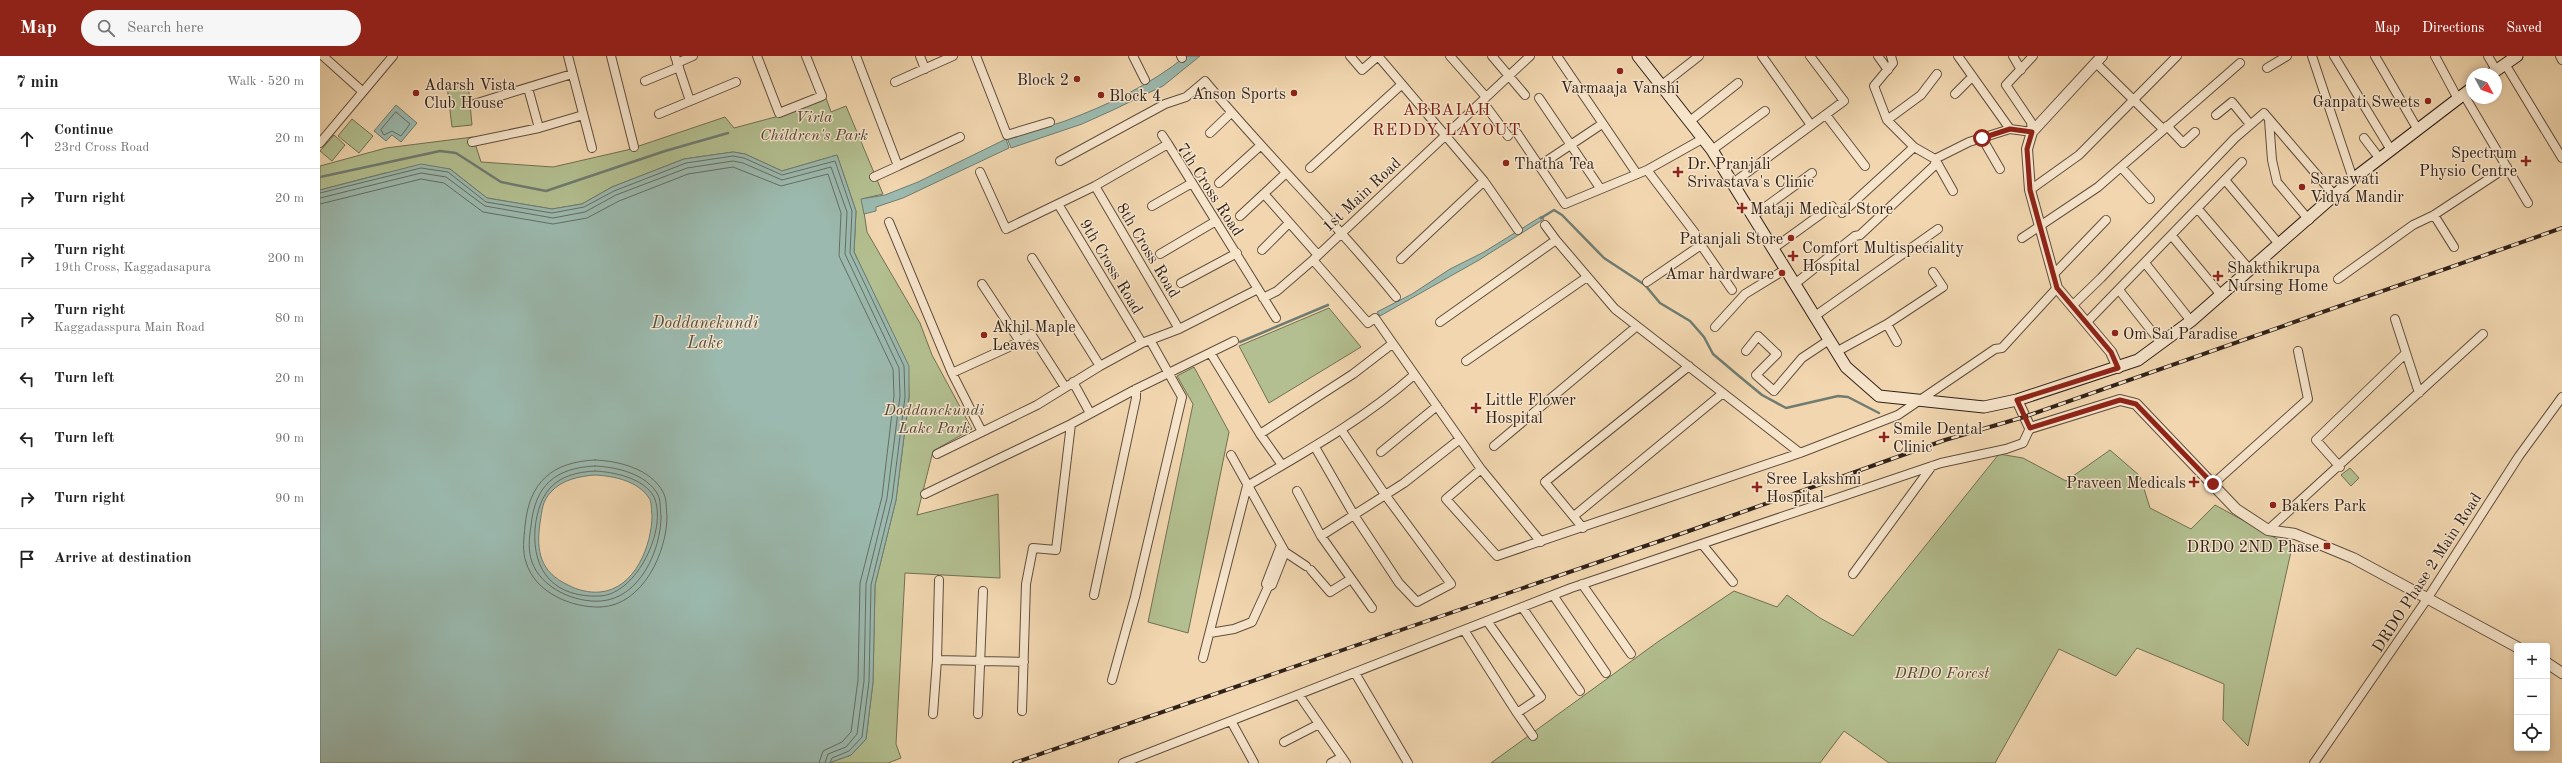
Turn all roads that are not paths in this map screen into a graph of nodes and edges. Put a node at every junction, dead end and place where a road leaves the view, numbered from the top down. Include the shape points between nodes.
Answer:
1 (323, 56) edge
2 (393, 56) edge
3 (568, 56) edge
4 (611, 56) edge
5 (692, 56) edge
6 (756, 56) edge
7 (806, 56) edge
8 (856, 56) edge
9 (920, 56) edge
10 (953, 56) edge
11 (976, 56) edge
12 (1133, 56) edge
13 (1350, 56) edge
14 (1450, 56) edge
15 (1492, 56) edge
16 (1530, 56) edge
17 (1557, 56) edge
18 (1638, 56) edge
19 (1699, 56) edge
20 (1762, 56) edge
21 (1810, 56) edge
22 (1878, 56) edge
23 (1891, 56) edge
24 (1958, 56) edge
25 (2014, 56) edge
26 (2033, 56) edge
27 (2177, 56) edge
28 (2286, 56) edge
29 (2312, 56) edge
30 (2334, 56) edge
31 (2375, 56) edge
32 (2435, 56) edge
33 (2488, 56) edge
34 (2517, 56) edge
35 (2560, 56) edge
36 (2099, 60) edge
37 (2562, 60) edge
38 (677, 62) edge
39 (2240, 63) dead end
40 (2267, 68) dead end
41 (2496, 68) edge
42 (2499, 68) edge
43 (925, 69) junction
44 (1888, 70) junction
45 (2021, 70) junction
46 (572, 74) junction
47 (1937, 74) dead end
48 (1509, 75) junction
49 (1972, 76) junction
50 (2502, 76) edge
51 (1145, 80) dead end
52 (645, 81) dead end
53 (736, 82) dead end
54 (894, 82) dead end
55 (1738, 83) dead end
56 (1402, 85) junction
57 (1662, 85) junction
58 (528, 88) junction
59 (362, 91) junction
60 (1955, 94) dead end
61 (2465, 94) edge
62 (1525, 95) dead end
63 (1539, 98) dead end
64 (1484, 99) junction
65 (2132, 100) junction
66 (690, 101) junction
67 (474, 104) dead end
68 (1765, 111) dead end
69 (1231, 112) junction
70 (660, 114) dead end
71 (583, 115) junction
72 (1826, 115) junction
73 (2216, 115) dead end
74 (1887, 120) junction
75 (2269, 120) junction
76 (1690, 121) junction
77 (1050, 122) dead end
78 (2249, 123) junction
79 (1602, 124) junction
80 (1811, 125) junction
81 (539, 128) junction
82 (2165, 128) junction
83 (2010, 129) junction
84 (2418, 130) junction
85 (1517, 132) dead end
86 (2032, 132) junction
87 (2195, 132) dead end
88 (1210, 133) dead end
89 (1162, 135) dead end
90 (1445, 136) junction
91 (1508, 136) dead end
92 (960, 137) dead end
93 (1704, 138) junction
94 (1982, 138) junction
95 (2364, 138) dead end
96 (472, 142) dead end
97 (320, 143) edge
98 (1168, 144) junction
99 (1571, 145) junction
100 (1260, 146) junction
101 (1914, 147) junction
102 (592, 148) dead end
103 (634, 148) dead end
104 (1712, 150) junction
105 (2391, 150) junction
106 (2562, 158) edge
107 (1935, 159) junction
108 (2380, 159) junction
109 (1060, 161) dead end
110 (2242, 162) dead end
111 (898, 166) junction
112 (1539, 166) junction
113 (1865, 166) dead end
114 (2121, 167) junction
115 (2507, 167) junction
116 (1310, 168) dead end
117 (1647, 170) junction
118 (2000, 170) dead end
119 (980, 172) dead end
120 (1812, 173) dead end
121 (1285, 174) junction
122 (1638, 174) junction
123 (874, 177) dead end
124 (2353, 179) junction
125 (2224, 180) junction
126 (1484, 181) junction
127 (1192, 183) junction
128 (1219, 183) dead end
129 (1733, 183) junction
130 (1095, 186) junction
131 (1600, 188) junction
132 (2030, 190) junction
133 (1953, 191) dead end
134 (1265, 195) junction
135 (2335, 196) junction
136 (2150, 199) dead end
137 (2528, 202) dead end
138 (1058, 204) junction
139 (1152, 206) dead end
140 (1832, 206) dead end
141 (2198, 209) junction
142 (1842, 213) dead end
143 (2434, 215) junction
144 (1240, 216) dead end
145 (1753, 216) junction
146 (2106, 220) dead end
147 (2309, 220) junction
148 (1216, 221) junction
149 (889, 222) dead end
150 (1290, 223) junction
151 (1545, 225) dead end
152 (1938, 228) dead end
153 (2039, 228) junction
154 (1518, 230) dead end
155 (1341, 232) junction
156 (2172, 236) junction
157 (2022, 238) dead end
158 (1556, 240) junction
159 (2279, 244) junction
160 (1701, 245) junction
161 (2454, 247) dead end
162 (1774, 248) junction
163 (1262, 250) dead end
164 (1160, 254) dead end
165 (1236, 254) junction
166 (1315, 257) junction
167 (1032, 258) dead end
168 (1401, 259) dead end
169 (2145, 263) junction
170 (1786, 269) junction
171 (2250, 270) junction
172 (1933, 272) dead end
173 (2054, 274) junction
174 (1587, 277) junction
175 (2338, 279) dead end
176 (1647, 282) dead end
177 (1181, 283) dead end
178 (1796, 283) junction
179 (982, 284) dead end
180 (2057, 288) junction
181 (1258, 289) junction
182 (1732, 290) dead end
183 (2119, 290) junction
184 (2221, 295) junction
185 (1396, 297) dead end
186 (1263, 298) junction
187 (2072, 305) junction
188 (1815, 316) junction
189 (1276, 318) dead end
190 (2395, 319) dead end
191 (2191, 321) junction
192 (1440, 322) dead end
193 (2087, 322) junction
194 (1887, 324) junction
195 (1637, 326) junction
196 (1715, 327) dead end
197 (1179, 329) junction
198 (2483, 334) dead end
199 (1019, 340) junction
200 (1150, 340) junction
201 (1829, 340) junction
202 (1234, 342) dead end
203 (1898, 342) dead end
204 (1142, 343) junction
205 (2161, 343) junction
206 (1392, 344) junction
207 (1746, 351) dead end
208 (2298, 351) dead end
209 (1836, 352) junction
210 (1211, 354) junction
211 (2405, 354) junction
212 (1466, 360) dead end
213 (1100, 366) junction
214 (1689, 366) junction
215 (2118, 368) junction
216 (952, 373) junction
217 (1170, 373) junction
218 (1414, 375) junction
219 (1073, 382) junction
220 (1065, 387) junction
221 (1136, 389) junction
222 (2419, 393) junction
223 (1723, 394) junction
224 (2562, 397) edge
225 (1922, 399) junction
226 (2017, 400) junction
227 (1437, 406) junction
228 (1090, 413) junction
229 (1071, 424) junction
230 (2030, 428) junction
231 (1342, 431) junction
232 (982, 432) junction
233 (1260, 434) junction
234 (1460, 439) junction
235 (1494, 446) dead end
236 (1315, 447) junction
237 (1381, 452) dead end
238 (1800, 452) junction
239 (937, 454) dead end
240 (1231, 455) dead end
241 (1282, 465) junction
242 (1932, 466) junction
243 (2340, 467) junction
244 (1481, 469) junction
245 (2213, 484) junction
246 (1248, 486) junction
247 (1296, 491) dead end
248 (925, 494) dead end
249 (1386, 496) junction
250 (1354, 515) junction
251 (1574, 516) junction
252 (1583, 528) junction
253 (2268, 530) junction
254 (1321, 536) junction
255 (1541, 542) junction
256 (1702, 544) junction
257 (1283, 548) junction
258 (1853, 574) dead end
259 (1351, 579) junction
260 (939, 580) dead end
261 (1733, 582) dead end
262 (1582, 584) junction
263 (983, 591) dead end
264 (1094, 595) dead end
265 (1553, 595) junction
266 (2427, 599) junction
267 (1522, 607) junction
268 (1372, 608) dead end
269 (1487, 621) junction
270 (1464, 630) junction
271 (1210, 633) junction
272 (2514, 645) edge
273 (1631, 654) dead end
274 (1203, 658) dead end
275 (937, 660) junction
276 (981, 661) junction
277 (1024, 662) junction
278 (2550, 665) edge
279 (1355, 673) junction
280 (1606, 673) dead end
281 (2562, 673) edge
282 (1112, 680) dead end
283 (1580, 691) dead end
284 (1300, 694) junction
285 (1022, 711) dead end
286 (1517, 713) junction
287 (933, 714) dead end
288 (978, 714) dead end
289 (1231, 721) junction
290 (1320, 724) junction
291 (1533, 736) dead end
292 (1284, 742) dead end
293 (1344, 760) edge
294 (1123, 763) edge
295 (1254, 763) edge
296 (1331, 763) edge
297 (1408, 763) edge
298 (2314, 763) edge

1 - 59 street
2 - 59 street
3 - 46 street
4 - 103 street
5 - 38 street
6 - 7 street via 778,114 822,96
8 - 111 street
9 - 43 street
10 - 43 street
11 - 77 street via 1007,135
12 - 51 street
13 - 56 street via 1362,70 1378,56
14 - 64 street
15 - 48 street
16 - 48 street, 1st Main Road
17 - 79 street via 1593,106
18 - 57 main road
19 - 57 street
20 - 80 street
21 - 72 street via 1844,101
22 - 44 street
23 - 44 street via 1892,63
24 - 49 street
25 - 45 street
26 - 45 street
27 - 65 street
28 - 40 street
29 - 124 street
30 - 105 street
31 - 84 street
32 - 61 street
33 - 41 street
34 - 42 main road
35 - 37 street
36 - 65 street
36 - 86 street
38 - 52 street
38 - 66 street
39 - 82 street
43 - 54 street
44 - 74 street via 1874,86
45 - 86 street via 2006,85 2031,122
46 - 58 street
46 - 71 street
47 - 74 street via 1921,95
48 - 62 street
48 - 64 street, 1st Main Road
49 - 60 street
49 - 83 street
50 - 106 street
53 - 66 street
55 - 76 street
56 - 90 street
56 - 116 street
57 - 76 main road
58 - 67 street
58 - 81 street
59 - 97 street
61 - 84 main road
61 - 115 street
63 - 99 street
64 - 90 street, 1st Main Road
64 - 91 street
65 - 82 street
65 - 132 street via 2079,155
66 - 70 street
68 - 104 street
69 - 88 street
69 - 100 street
69 - 109 street via 1205,81 1186,97 1165,104
71 - 81 street
71 - 102 street
72 - 80 street
72 - 113 street
73 - 78 street via 2232,102
74 - 101 street
75 - 78 street via 2264,113
75 - 135 street
75 - 147 street via 2272,160 2277,182
76 - 93 main road
78 - 187 street via 2117,262
79 - 99 street
79 - 122 street
80 - 129 street
81 - 96 street
82 - 87 street via 2183,143
82 - 114 street
83 - 86 street
83 - 94 street
84 - 105 main road
85 - 112 street
86 - 132 street via 2027,149
89 - 98 street
90 - 126 street
90 - 155 street, 1st Main Road
92 - 111 street
93 - 104 main road
93 - 117 street
94 - 107 street
94 - 118 street
95 - 108 street
98 - 127 street, 7th Cross Road
98 - 130 street, 7th Cross Road
99 - 112 street
99 - 131 street
100 - 121 street
100 - 128 street
101 - 107 street
101 - 142 street
104 - 129 main road
105 - 108 main road
107 - 133 street
107 - 178 street via 1935,165 1860,236 1855,236
108 - 124 main road
110 - 125 street
111 - 123 street
112 - 131 street via 1565,204
114 - 136 street
114 - 153 street
115 - 137 street
115 - 143 street
117 - 122 street
117 - 160 street via 1698,237
119 - 138 street, 7th Cross Road via 1006,229
120 - 145 street
121 - 134 street
121 - 155 street
122 - 131 street
124 - 135 main road
125 - 141 street
125 - 159 street
126 - 154 street
126 - 168 street
127 - 139 street
127 - 148 street, 7th Cross Road
129 - 145 main road
130 - 138 street, 7th Cross Road
130 - 197 street, 8th Cross Road
132 - 153 street
134 - 144 street
134 - 150 street
135 - 147 main road
138 - 204 street, 9th Cross Road
140 - 162 street
141 - 156 street
141 - 171 street
143 - 161 street
143 - 175 street via 2413,225
145 - 162 main road
146 - 173 street
147 - 159 main road
148 - 164 street
148 - 165 street, 7th Cross Road
149 - 216 street
150 - 163 street
150 - 166 street
151 - 158 street
152 - 188 street
153 - 157 street
153 - 173 street
155 - 166 street, 1st Main Road
155 - 185 street
156 - 169 street
156 - 184 street
158 - 174 street
158 - 192 street
159 - 171 main road
160 - 176 street
160 - 182 street
162 - 170 main road
165 - 177 street
165 - 181 street, 7th Cross Road
166 - 186 street, 1st Main Road via 1277,291
166 - 206 street via 1368,323 1375,318
167 - 213 street
169 - 183 street
169 - 191 street
170 - 178 main road
170 - 196 street via 1745,294
171 - 184 main road
172 - 194 street via 1943,287
173 - 180 street
174 - 195 street via 1615,309
174 - 212 street
178 - 188 main road
179 - 199 street
180 - 187 street
180 - 225 street via 2002,348 1995,350
181 - 186 street, 7th Cross Road
181 - 197 street
183 - 193 street
183 - 205 street
184 - 191 main road
186 - 189 street, 7th Cross Road
187 - 193 street
188 - 201 main road
190 - 211 street
191 - 205 main road
193 - 215 street via 2111,352
194 - 203 street
194 - 209 street
195 - 214 street
195 - 235 street
197 - 200 street
198 - 222 street
199 - 216 street
199 - 220 street via 1030,334
200 - 204 street
200 - 217 street
201 - 207 street via 1802,358 1774,391 1756,375 1777,354 1758,336
201 - 209 main road
202 - 210 street
204 - 213 street
205 - 215 main road via 2138,360
206 - 218 street
206 - 233 street via 1353,374
208 - 245 street via 2308,399
209 - 225 main road via 1846,367 1880,396
210 - 217 street
210 - 233 street
211 - 222 street
211 - 243 street via 2316,440
213 - 219 street
214 - 223 street
214 - 251 street via 1544,482
215 - 226 main road
216 - 232 street
217 - 221 street
217 - 282 street via 1182,397 1135,597
218 - 227 street
218 - 231 street via 1389,397
219 - 220 street
219 - 228 street
220 - 232 street via 1037,405
221 - 228 street
221 - 264 street via 1133,414
222 - 243 street
223 - 238 street
223 - 251 street
224 - 266 street, DRDO Phase 2 Main Road via 2519,456
225 - 226 main road via 1984,407
225 - 238 street via 1898,415
226 - 230 street
227 - 234 street
227 - 237 street
228 - 229 street
229 - 248 street
229 - 277 street via 1056,550 1033,548 1026,584
230 - 242 street via 2023,443
230 - 245 street via 2120,400 2136,404
231 - 236 street
231 - 249 street
232 - 239 street
233 - 241 street
234 - 244 street
234 - 249 street
236 - 241 street
236 - 250 street
238 - 252 street
240 - 246 street
241 - 246 street
242 - 256 street
242 - 258 street
243 - 253 street
244 - 255 street
244 - 255 street via 1446,499 1497,556
245 - 253 street via 2236,509
246 - 257 street
246 - 271 street
247 - 254 street
249 - 250 street
249 - 250 street via 1451,584 1417,602 1399,583
250 - 254 street
251 - 252 street
252 - 255 street
253 - 266 street via 2295,534 2327,546
254 - 259 street
256 - 261 street
256 - 262 street
257 - 259 street via 1309,568 1330,592
257 - 271 street via 1272,586 1268,587 1252,622 1234,629
259 - 268 street
260 - 275 street
262 - 265 street
262 - 273 street
263 - 276 street
265 - 267 street
265 - 280 street
266 - 272 street
266 - 298 street, DRDO Phase 2 Main Road
267 - 269 street
267 - 283 street
269 - 270 street
269 - 286 street via 1541,697
270 - 279 street
270 - 286 street
271 - 274 street
275 - 276 street
275 - 287 street
276 - 277 street
276 - 288 street
277 - 285 street
278 - 281 street
279 - 284 street
279 - 297 street
284 - 289 street
284 - 290 street
286 - 291 street
289 - 294 street
289 - 295 street
290 - 292 street
290 - 293 street
293 - 296 street

